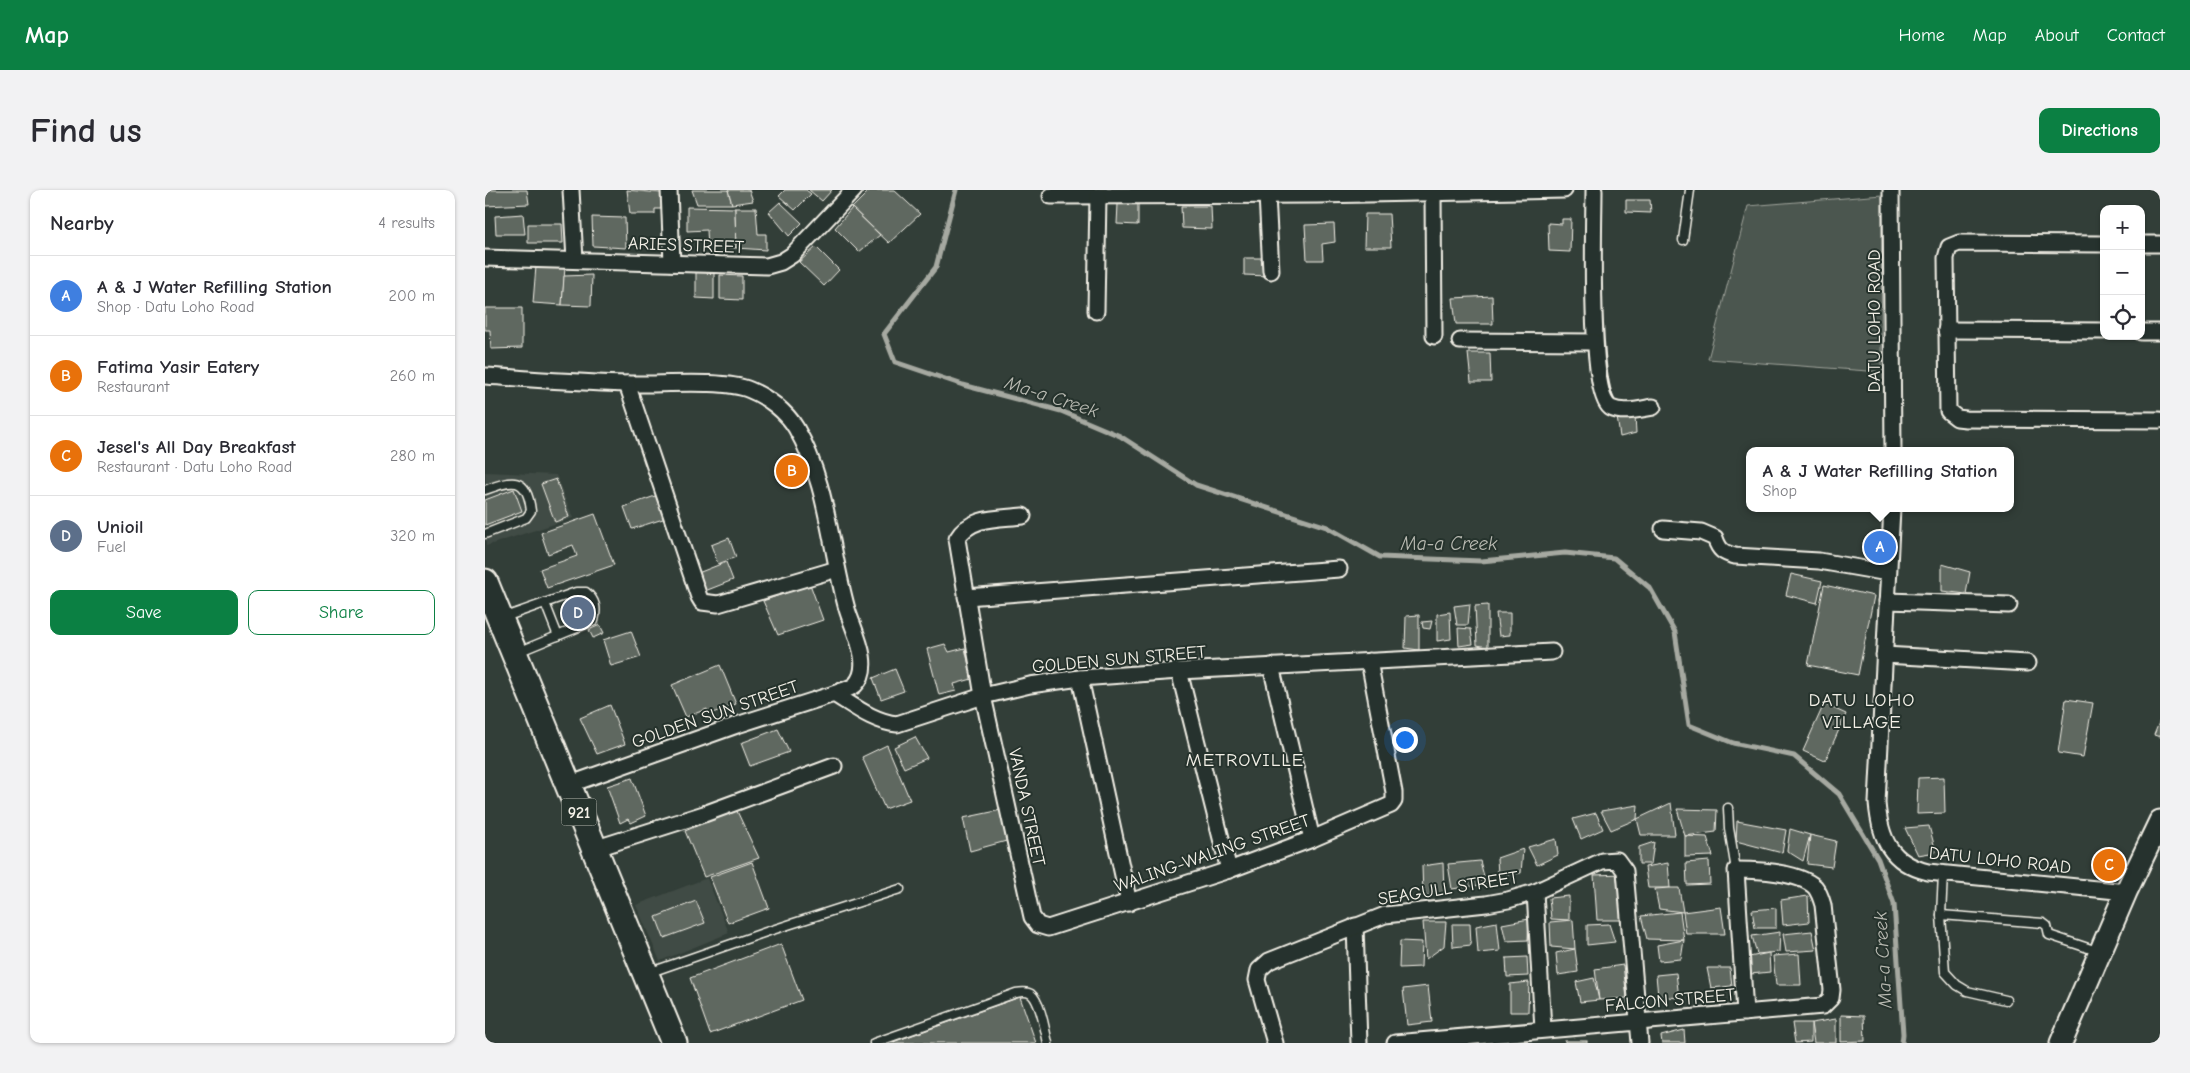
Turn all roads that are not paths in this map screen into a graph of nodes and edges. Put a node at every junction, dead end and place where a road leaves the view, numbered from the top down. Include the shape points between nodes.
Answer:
1 (571, 190) edge
2 (669, 190) edge
3 (854, 190) edge
4 (1564, 190) edge
5 (1594, 190) edge
6 (1690, 190) edge
7 (1891, 190) edge
8 (1468, 191) edge
9 (1180, 193) edge
10 (1317, 193) edge
11 (1433, 193) junction
12 (1267, 195) junction
13 (1051, 196) dead end
14 (1098, 196) junction
15 (1683, 240) dead end
16 (2100, 244) edge
17 (2145, 244) edge
18 (2160, 244) edge
19 (485, 258) edge
20 (575, 260) junction
21 (672, 263) junction
22 (1271, 271) dead end
23 (1096, 311) dead end
24 (1946, 330) junction
25 (2100, 332) edge
26 (2145, 332) edge
27 (2160, 332) edge
28 (1434, 336) dead end
29 (1460, 341) dead end
30 (1594, 342) junction
31 (485, 376) edge
32 (627, 384) junction
33 (1653, 406) dead end
34 (2160, 420) edge
35 (1893, 447) edge
36 (488, 489) edge
37 (494, 496) dead end
38 (1891, 512) edge
39 (1023, 516) dead end
40 (503, 518) dead end
41 (506, 526) junction
42 (1663, 529) dead end
43 (485, 534) edge
44 (837, 569) junction
45 (1339, 569) dead end
46 (1888, 573) junction
47 (485, 582) edge
48 (966, 597) junction
49 (1887, 601) junction
50 (545, 603) junction
51 (2009, 605) dead end
52 (500, 619) junction
53 (558, 636) junction
54 (1552, 652) dead end
55 (514, 653) junction
56 (1884, 655) junction
57 (1369, 661) junction
58 (2028, 663) dead end
59 (1271, 666) junction
60 (1179, 671) junction
61 (1080, 678) junction
62 (834, 694) junction
63 (983, 696) junction
64 (834, 766) dead end
65 (568, 785) junction
66 (1728, 808) dead end
67 (2160, 821) edge
68 (1312, 839) junction
69 (594, 849) junction
70 (1229, 870) junction
71 (1736, 870) junction
72 (1943, 874) junction
73 (900, 889) dead end
74 (1535, 892) junction
75 (2126, 892) junction
76 (1129, 903) junction
77 (1941, 915) junction
78 (1038, 925) joint
79 (1355, 926) junction
80 (2100, 952) junction
81 (645, 975) junction
82 (2006, 1000) dead end
83 (1745, 1013) junction
84 (1638, 1021) junction
85 (1543, 1029) junction
86 (673, 1043) edge
87 (874, 1043) edge
88 (1048, 1043) edge
89 (1275, 1043) edge
90 (1359, 1043) edge
91 (1395, 1043) edge
92 (1640, 1043) edge
93 (2061, 1043) edge

1 - 20 street
2 - 21 street
3 - 21 street, ARIES STREET via 792,255 781,262 753,267
4 - 8 street
5 - 30 street
6 - 15 lane
7 - 35 street, DATU LOHO ROAD
8 - 11 street
9 - 12 street
9 - 14 street
10 - 11 street
10 - 12 street
11 - 28 street
12 - 22 street
13 - 14 street
14 - 23 street
16 - 24 street via 1959,243 1949,247 1946,258
17 - 18 street
19 - 20 street, ARIES STREET
20 - 21 street, ARIES STREET
24 - 25 street
24 - 34 street via 1947,406 1952,415 1966,418
26 - 27 street
29 - 30 street
30 - 33 street via 1604,401 1611,408 1622,410
31 - 32 street
32 - 44 street via 738,386 781,410 797,429 815,474 829,519
32 - 44 street via 702,602 718,604
36 - 37 lane
36 - 41 lane via 513,481 522,485 530,516
38 - 46 street, DATU LOHO ROAD
39 - 48 street, VANDA STREET via 972,522 962,530 957,539
40 - 41 lane
41 - 43 lane
42 - 46 street via 1708,533 1724,553 1735,556 1819,561
44 - 62 street via 862,665 859,679 853,686
45 - 48 street
46 - 49 street, DATU LOHO ROAD
47 - 52 main road, 921
48 - 63 street, VANDA STREET
49 - 51 street
49 - 56 street, DATU LOHO ROAD
50 - 52 lane
50 - 53 lane
50 - 53 lane via 576,592 586,592 595,603 594,621
52 - 55 main road, 921
53 - 55 lane
54 - 57 street, GOLDEN SUN STREET
55 - 65 main road, 921
56 - 58 street
56 - 72 street, DATU LOHO ROAD via 1877,803 1883,836 1891,851 1903,862 1915,869
57 - 59 street, GOLDEN SUN STREET
57 - 68 street, WALING-WALING STREET via 1395,792 1394,802
59 - 60 street, GOLDEN SUN STREET
59 - 68 street
60 - 61 street, GOLDEN SUN STREET
60 - 70 street
61 - 63 street, GOLDEN SUN STREET
61 - 76 street
62 - 63 street, GOLDEN SUN STREET via 875,719 897,724
62 - 65 street, GOLDEN SUN STREET
63 - 78 street, VANDA STREET via 1032,917
64 - 69 street via 704,814
65 - 69 main road, 921
66 - 71 lane
67 - 75 main road
68 - 70 street, WALING-WALING STREET
69 - 81 main road, 921
70 - 76 street, WALING-WALING STREET
71 - 83 street
71 - 83 street, FALCON STREET via 1790,876 1815,887 1823,905 1832,990 1828,1003 1817,1007
72 - 75 street, DATU LOHO ROAD
72 - 77 lane
73 - 81 lane
74 - 79 street, SEAGULL STREET via 1485,904 1385,915
74 - 84 street, SEAGULL STREET via 1602,861 1617,860 1625,871
74 - 85 street
75 - 80 main road
76 - 78 street, WALING-WALING STREET via 1049,928
77 - 80 lane via 2043,923 2049,935
77 - 82 lane via 1945,972 1967,991
79 - 89 street, SEAGULL STREET via 1269,961 1259,970 1257,980
79 - 90 street
80 - 93 main road
81 - 86 main road, 921
83 - 84 street, FALCON STREET
84 - 85 street, FALCON STREET
84 - 92 street
85 - 91 street, FALCON STREET
87 - 88 lane via 1025,992 1037,1001

